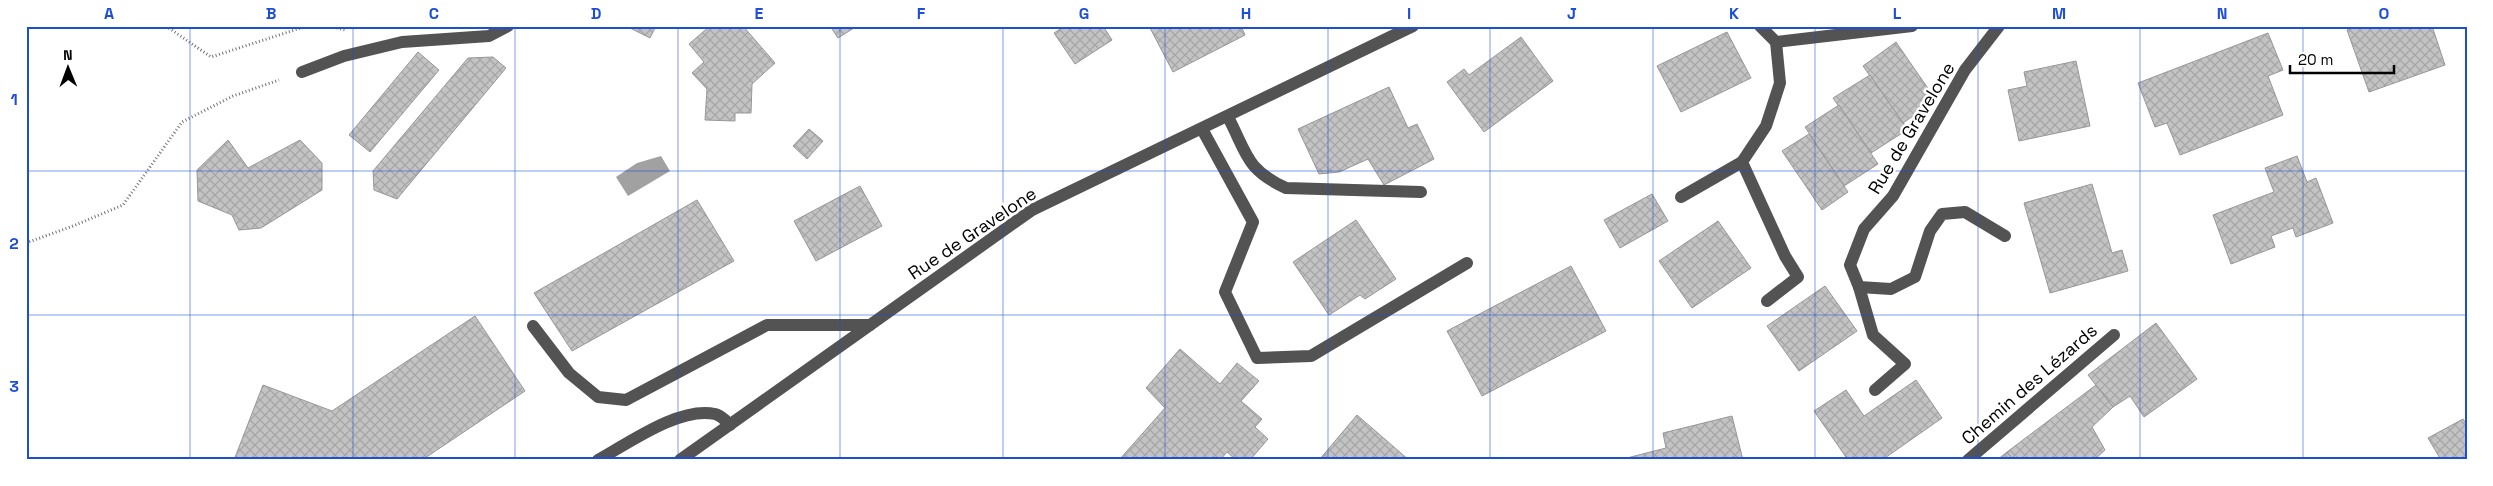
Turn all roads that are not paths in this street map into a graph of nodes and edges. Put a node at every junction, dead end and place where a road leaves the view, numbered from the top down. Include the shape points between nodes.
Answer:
1 (508, 26) edge
2 (1413, 26) edge
3 (1760, 26) edge
4 (1912, 26) edge
5 (1998, 26) edge
6 (1776, 42) junction
7 (302, 72) road end
8 (1228, 116) junction
9 (1202, 129) junction
10 (1742, 162) junction
11 (1421, 192) dead end
12 (1681, 197) dead end
13 (2005, 236) dead end
14 (1467, 263) dead end
15 (1858, 287) junction
16 (1767, 301) dead end
17 (870, 324) junction
18 (533, 326) dead end
19 (2114, 335) dead end
20 (1875, 390) dead end
21 (730, 425) junction
22 (598, 460) edge
23 (680, 460) edge
24 (1968, 460) edge

1 - 7 street via 489,36 402,42 344,56
2 - 8 street, Rue de Gravelone
3 - 6 street
4 - 6 street
5 - 15 street, Rue de Gravelone via 1965,70 1894,196 1864,228 1850,265
6 - 10 street via 1780,83 1766,126
8 - 9 street, Rue de Gravelone
8 - 11 street via 1250,164 1266,179 1286,188
9 - 14 street via 1254,222 1225,292 1257,358 1311,356
9 - 17 street, Rue de Gravelone via 1032,210
10 - 12 street
10 - 16 street via 1798,277
13 - 15 street via 1965,212 1942,214 1930,231 1915,277 1892,289
15 - 20 street, Rue de Gravelone via 1873,335 1905,364
17 - 18 street via 767,324 626,400 598,397 569,373
17 - 21 street, Rue de Gravelone
19 - 24 street, Chemin des Lézards
21 - 22 street via 717,414 702,412 677,418
21 - 23 street, Rue de Gravelone

